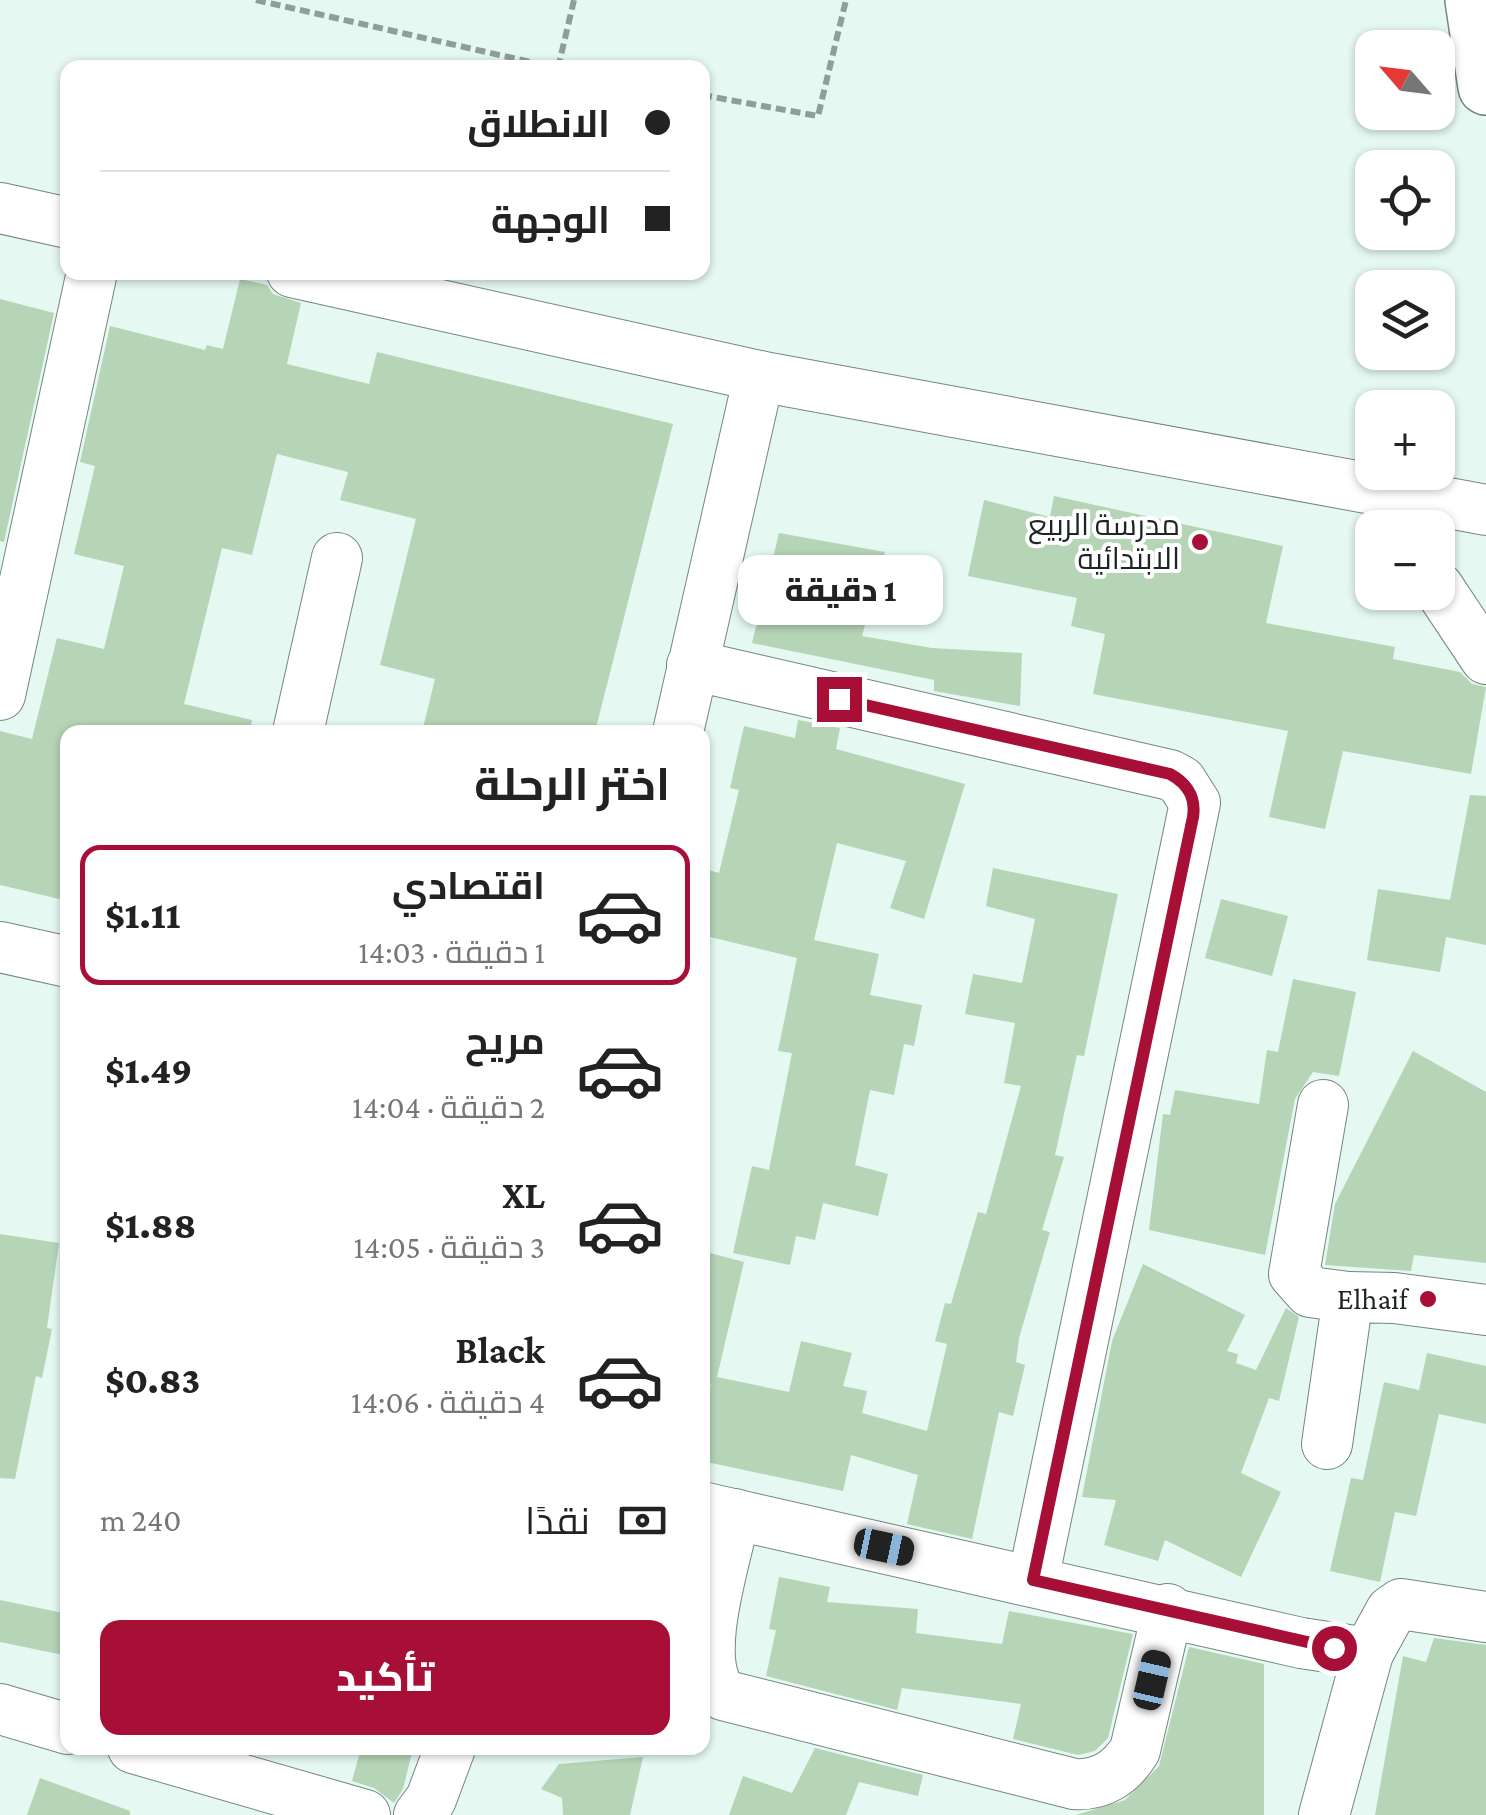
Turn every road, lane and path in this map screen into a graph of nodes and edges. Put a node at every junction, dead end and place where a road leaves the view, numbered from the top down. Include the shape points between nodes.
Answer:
1 (256, 0) edge
2 (574, 0) edge
3 (846, 0) edge
4 (1473, 0) edge
5 (522, 60) edge
6 (560, 60) edge
7 (1486, 87) edge
8 (710, 96) edge
9 (0, 208) edge
10 (60, 221) edge
11 (90, 280) edge
12 (328, 280) edge
13 (760, 376) junction
14 (1355, 486) edge
15 (1377, 490) edge
16 (1486, 510) edge
17 (337, 558) dead end
18 (1453, 610) edge
19 (1486, 660) edge
20 (692, 665) junction
21 (0, 695) edge
22 (300, 725) edge
23 (679, 725) edge
24 (0, 946) edge
25 (60, 960) edge
26 (1323, 1106) dead end
27 (1348, 1298) junction
28 (1486, 1310) edge
29 (1328, 1444) dead end
30 (719, 1510) edge
31 (1033, 1580) junction
32 (1168, 1609) junction
33 (1486, 1616) edge
34 (710, 1624) edge
35 (1368, 1654) junction
36 (710, 1666) edge
37 (1, 1712) edge
38 (60, 1726) edge
39 (157, 1755) edge
40 (447, 1755) edge
41 (365, 1815) edge
42 (419, 1815) edge
43 (1324, 1815) edge

1 - 5 path
2 - 6 path
3 - 8 path via 818,116
4 - 7 main road
9 - 10 street
11 - 21 street
12 - 13 street
13 - 14 street
13 - 20 street
15 - 16 street
17 - 22 street
18 - 19 street
20 - 23 street
20 - 31 street via 1170,774 1195,803
24 - 25 street
26 - 27 street via 1294,1274 1310,1292
27 - 28 street
27 - 29 street
30 - 31 street
30 - 34 street
31 - 32 street
32 - 35 street
32 - 36 street via 1135,1750 1105,1780 1074,1784 724,1696 712,1683
33 - 35 street via 1401,1604
35 - 43 street
37 - 38 street
39 - 41 street
40 - 42 street

